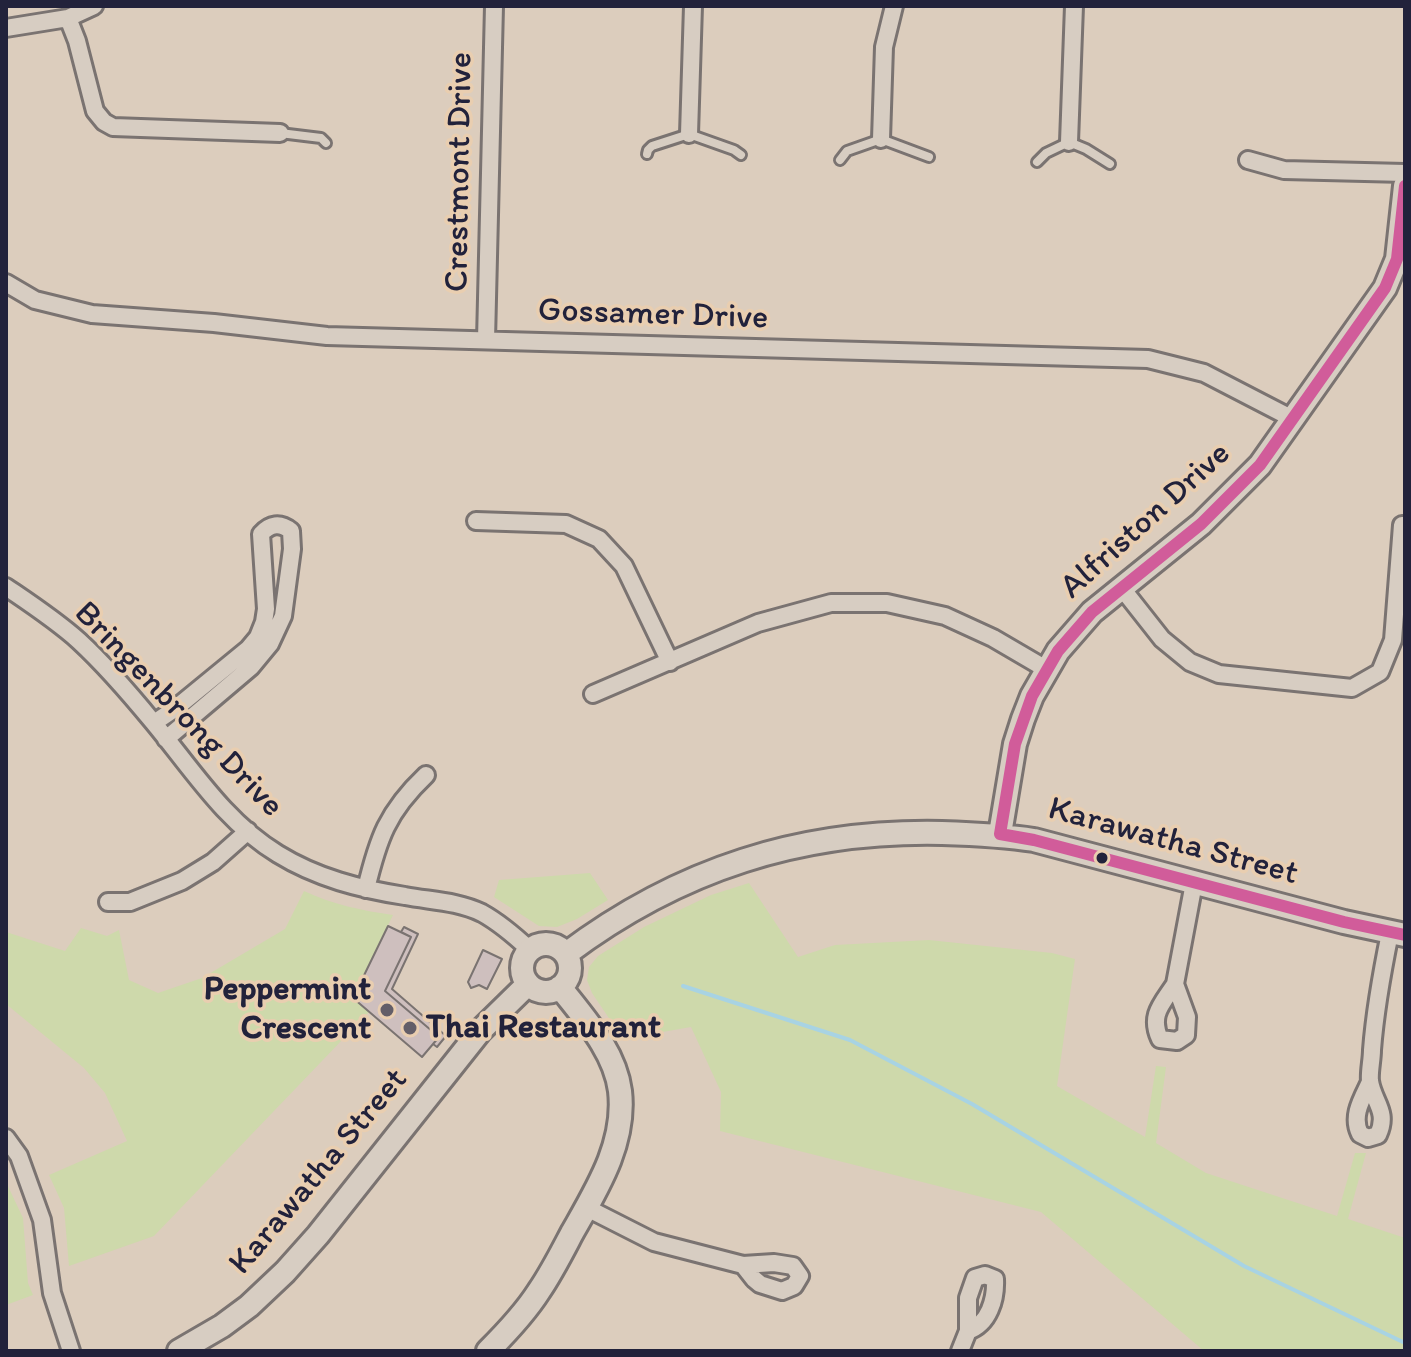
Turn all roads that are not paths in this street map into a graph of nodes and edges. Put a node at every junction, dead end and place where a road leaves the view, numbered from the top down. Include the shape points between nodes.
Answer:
1 (94, 6) edge
2 (494, 6) edge
3 (693, 6) edge
4 (894, 6) edge
5 (1074, 6) edge
6 (68, 18) junction
7 (6, 28) edge
8 (280, 133) joint
9 (689, 134) junction
10 (881, 139) junction
11 (1069, 142) junction
12 (326, 143) dead end
13 (647, 154) dead end
14 (741, 155) dead end
15 (929, 157) dead end
16 (840, 160) dead end
17 (1248, 160) dead end
18 (1037, 162) dead end
19 (1110, 164) dead end
20 (1405, 173) edge
21 (1405, 186) edge
22 (6, 283) edge
23 (486, 340) junction
24 (1293, 419) junction
25 (476, 521) dead end
26 (1402, 525) dead end
27 (6, 587) edge
28 (1121, 587) junction
29 (670, 662) junction
30 (1046, 669) junction
31 (593, 694) dead end
32 (154, 723) junction
33 (166, 739) junction
34 (426, 775) dead end
35 (248, 831) junction
36 (1000, 834) junction
37 (1194, 883) junction
38 (366, 889) junction
39 (108, 902) dead end
40 (1397, 934) edge
41 (530, 950) junction
42 (566, 954) junction
43 (528, 984) junction
44 (1175, 984) dead end
45 (560, 987) junction
46 (1370, 1082) dead end
47 (6, 1138) edge
48 (587, 1208) junction
49 (743, 1265) dead end
50 (968, 1331) dead end
51 (71, 1351) edge
52 (179, 1351) edge
53 (488, 1351) edge
54 (960, 1351) edge

1 - 6 street
2 - 23 street, Crestmont Drive
3 - 9 street
4 - 10 street via 884,47
5 - 11 street
6 - 7 street
6 - 8 street via 95,111 113,127
8 - 12 lane
9 - 13 lane via 652,146
9 - 14 lane
10 - 15 lane
10 - 16 lane via 847,151
11 - 18 lane
11 - 19 lane
17 - 20 street via 1284,170
21 - 24 street, Alfriston Drive via 1397,259 1385,288
22 - 23 street, Gossamer Drive via 35,300 92,314 327,336
23 - 24 street, Gossamer Drive via 1148,359 1204,373
24 - 28 street, Alfriston Drive via 1260,465 1212,514
25 - 29 street via 566,524 599,539 624,566
26 - 28 street via 1393,640 1380,672 1352,688 1219,674 1190,662 1162,639
27 - 32 street, Bringenbrong Drive via 78,641
28 - 30 street, Alfriston Drive via 1072,633
29 - 30 street via 758,623 831,603 887,603 945,616
29 - 31 street
30 - 36 street, Alfriston Drive via 1015,744
32 - 33 street, Bringenbrong Drive
32 - 33 street via 258,637 266,609 261,534 284,526 291,531 292,549 283,616 270,644 251,667
33 - 35 street, Bringenbrong Drive via 223,809
34 - 38 street via 388,821
35 - 38 street, Bringenbrong Drive via 307,869
35 - 39 street via 182,881 130,902
36 - 37 street, Karawatha Street
36 - 42 street, Karawatha Street via 838,837 767,853 649,899
37 - 40 street, Karawatha Street
37 - 44 street
38 - 41 street, Bringenbrong Drive via 453,903 480,913 507,928
40 - 46 street via 1374,1017
41 - 42 street via 544,944
41 - 43 street via 522,970
42 - 45 street via 569,975
43 - 45 street via 547,992
43 - 52 street, Karawatha Street via 480,1031 285,1272 249,1306
45 - 48 street via 607,1050 620,1089 619,1133
47 - 51 street via 19,1156 42,1220 52,1293
48 - 49 street via 654,1242
48 - 53 street via 540,1291
50 - 54 street

